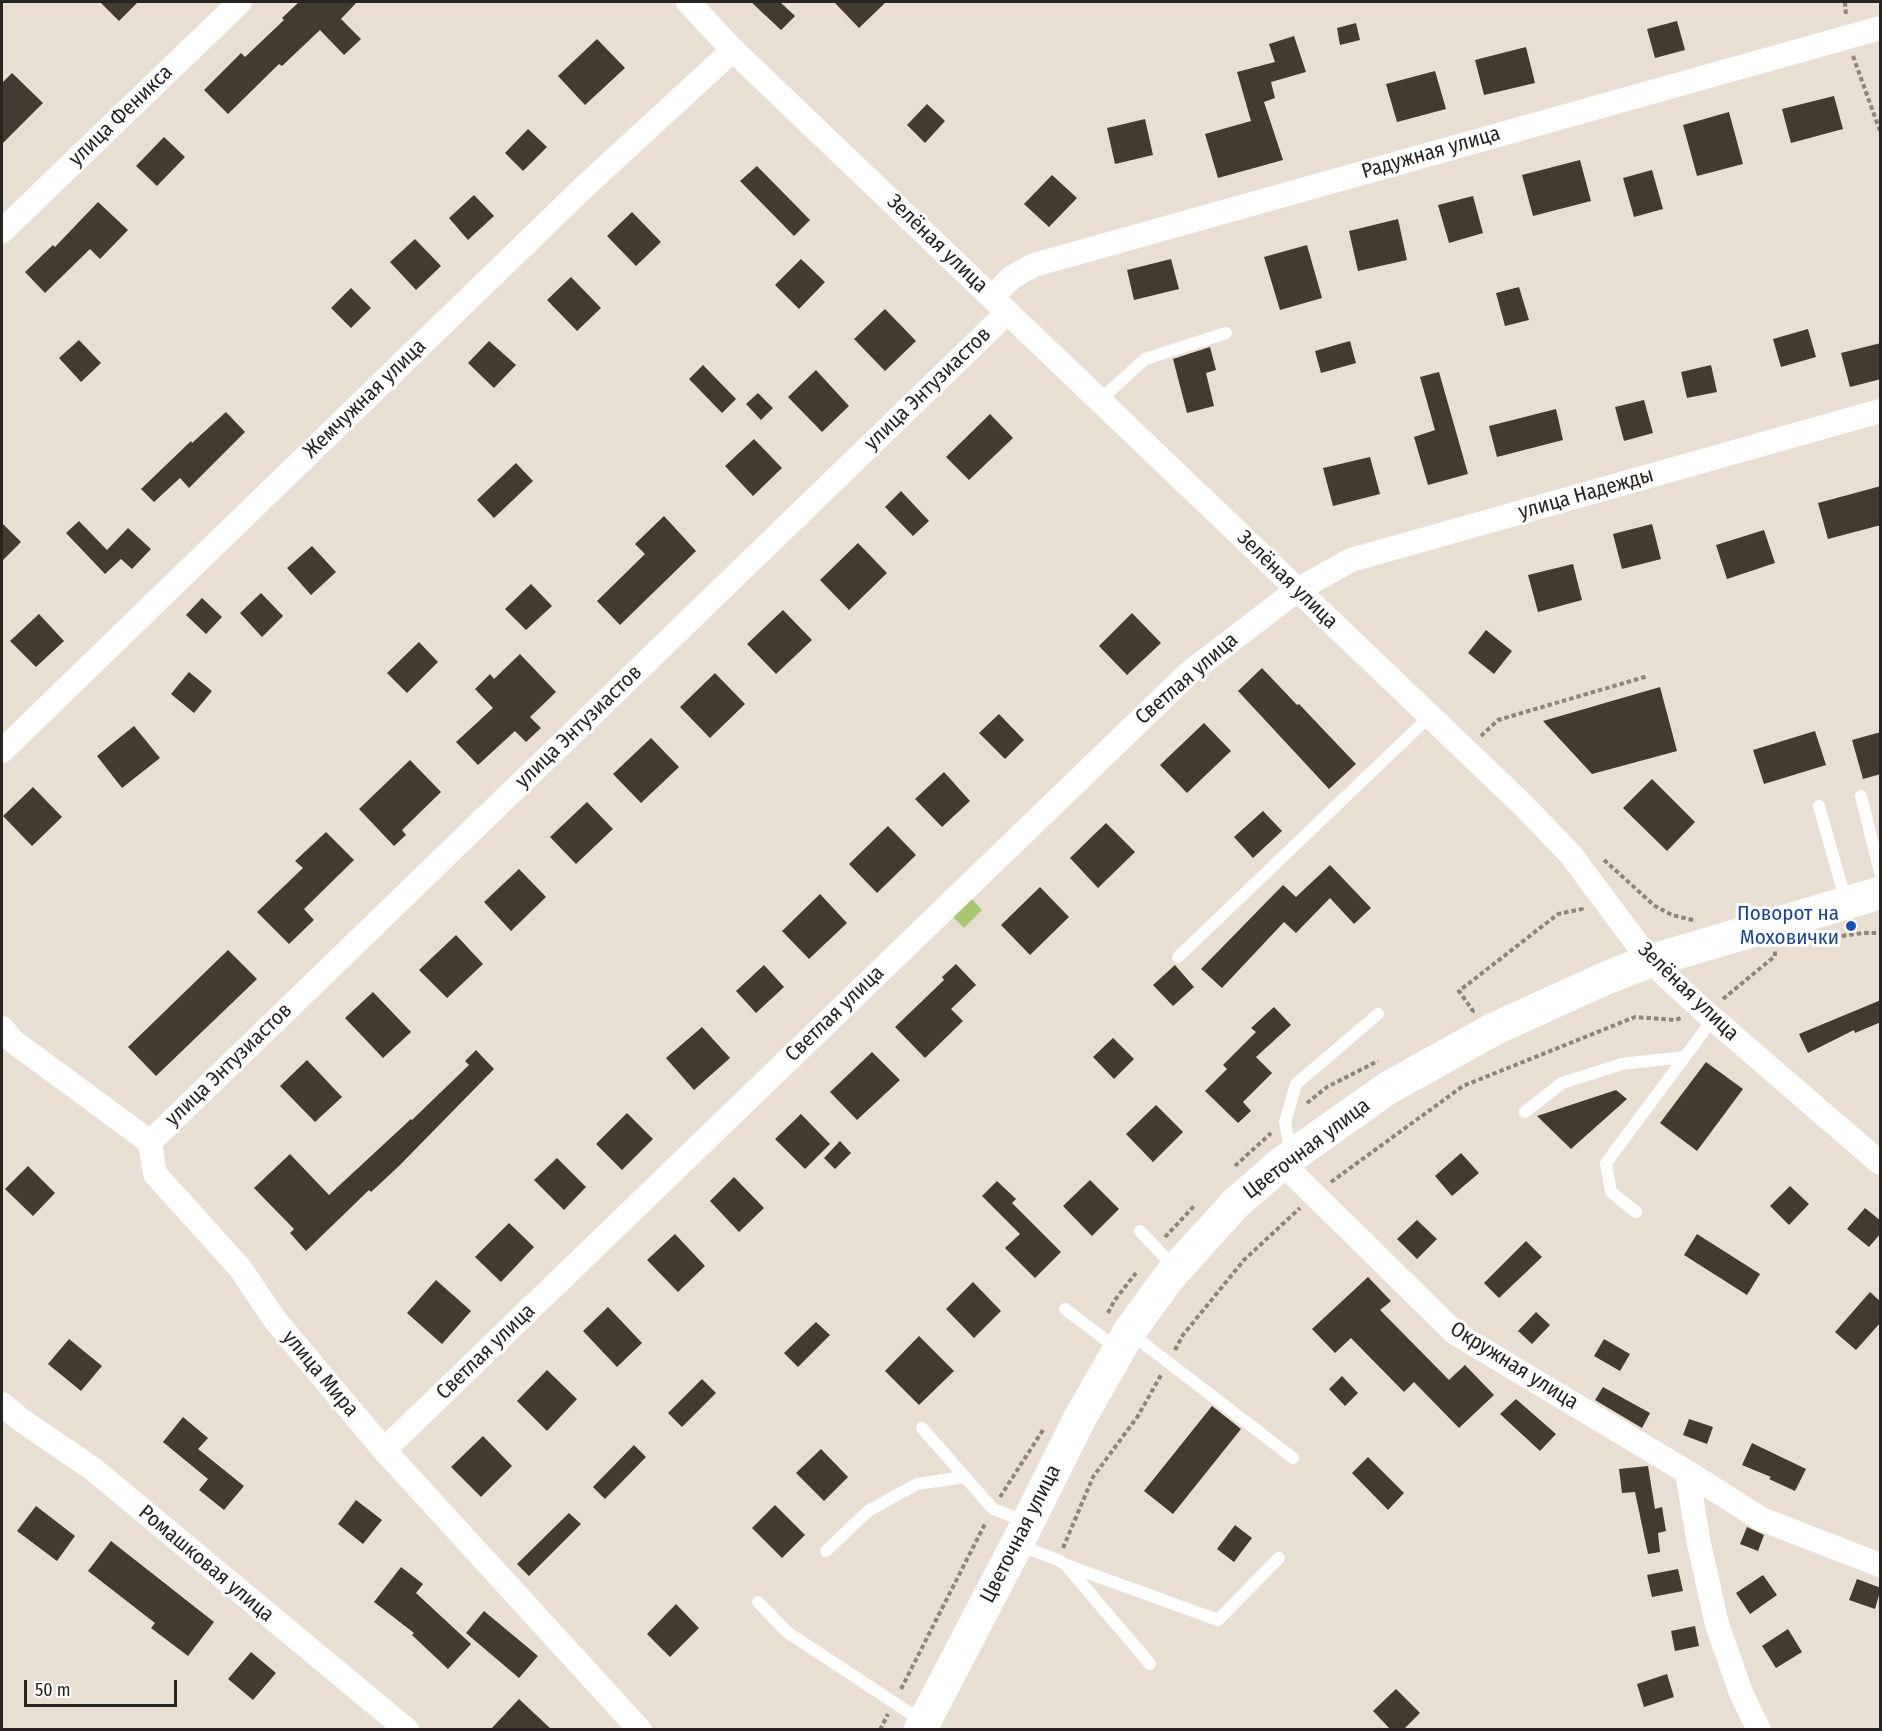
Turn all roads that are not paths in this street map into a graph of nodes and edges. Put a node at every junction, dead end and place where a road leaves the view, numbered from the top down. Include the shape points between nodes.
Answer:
1 (240, 2) edge
2 (691, 3) edge
3 (1881, 28) edge
4 (733, 50) junction
5 (2, 231) edge
6 (1000, 304) junction
7 (1226, 333) dead end
8 (1100, 400) junction
9 (1881, 411) edge
10 (1297, 590) junction
11 (1430, 716) junction
12 (2, 752) edge
13 (1861, 796) dead end
14 (1819, 806) dead end
15 (1881, 872) edge
16 (1881, 893) edge
17 (1846, 903) junction
18 (1178, 957) dead end
19 (1650, 961) junction
20 (1378, 1014) dead end
21 (1709, 1015) junction
22 (2, 1028) edge
23 (1684, 1057) junction
24 (1525, 1112) dead end
25 (150, 1142) junction
26 (1287, 1159) junction
27 (1881, 1163) edge
28 (1636, 1212) dead end
29 (1140, 1231) dead end
30 (1176, 1270) junction
31 (1065, 1309) dead end
32 (1124, 1341) junction
33 (2, 1404) edge
34 (922, 1428) dead end
35 (384, 1450) junction
36 (1293, 1458) dead end
37 (1687, 1472) junction
38 (965, 1477) junction
39 (1022, 1534) junction
40 (826, 1551) dead end
41 (1279, 1558) dead end
42 (1062, 1562) junction
43 (1881, 1565) edge
44 (758, 1602) dead end
45 (1150, 1664) dead end
46 (921, 1726) edge
47 (406, 1730) edge
48 (640, 1730) edge
49 (1759, 1730) edge

1 - 5 street, улица Феникса
2 - 4 street, Зелёная улица
3 - 6 street, Радужная улица via 1034,265 1011,277
4 - 6 street, Зелёная улица
4 - 12 street, Жемчужная улица via 582,189
6 - 8 street, Зелёная улица
6 - 25 street, улица Энтузиастов
7 - 8 lane via 1145,359
8 - 10 street, Зелёная улица
9 - 10 street, улица Надежды via 1351,560
10 - 11 street, Зелёная улица
10 - 35 street, Светлая улица via 1189,673
11 - 18 lane
11 - 19 street, Зелёная улица via 1571,855
13 - 15 lane
14 - 17 lane
16 - 17 main road, Цветочная улица
17 - 19 main road, Цветочная улица
19 - 21 street, Зелёная улица
19 - 26 main road, Цветочная улица via 1494,1029 1388,1088
20 - 26 lane via 1296,1084 1285,1122
21 - 23 lane
21 - 27 street, Зелёная улица
22 - 25 street via 14,1042
23 - 24 lane via 1622,1064 1562,1083
23 - 28 lane via 1606,1162 1611,1192
25 - 35 street, улица Мира via 155,1174 240,1268 275,1320
26 - 30 main road, Цветочная улица via 1235,1204
26 - 37 street, Окружная улица via 1315,1194 1455,1333
29 - 30 lane
30 - 32 main road, Цветочная улица
31 - 32 lane
32 - 36 lane via 1168,1362
32 - 39 main road, Цветочная улица
33 - 47 street, Ромашковая улица via 93,1469
34 - 38 lane
35 - 48 street, улица Мира
37 - 43 street, Окружная улица via 1761,1520
37 - 49 street via 1717,1624 1741,1693
38 - 39 lane
38 - 40 lane via 917,1484 868,1511
39 - 42 lane
39 - 46 main road, Цветочная улица
41 - 42 lane via 1218,1620
42 - 45 lane
44 - 46 lane via 788,1632

